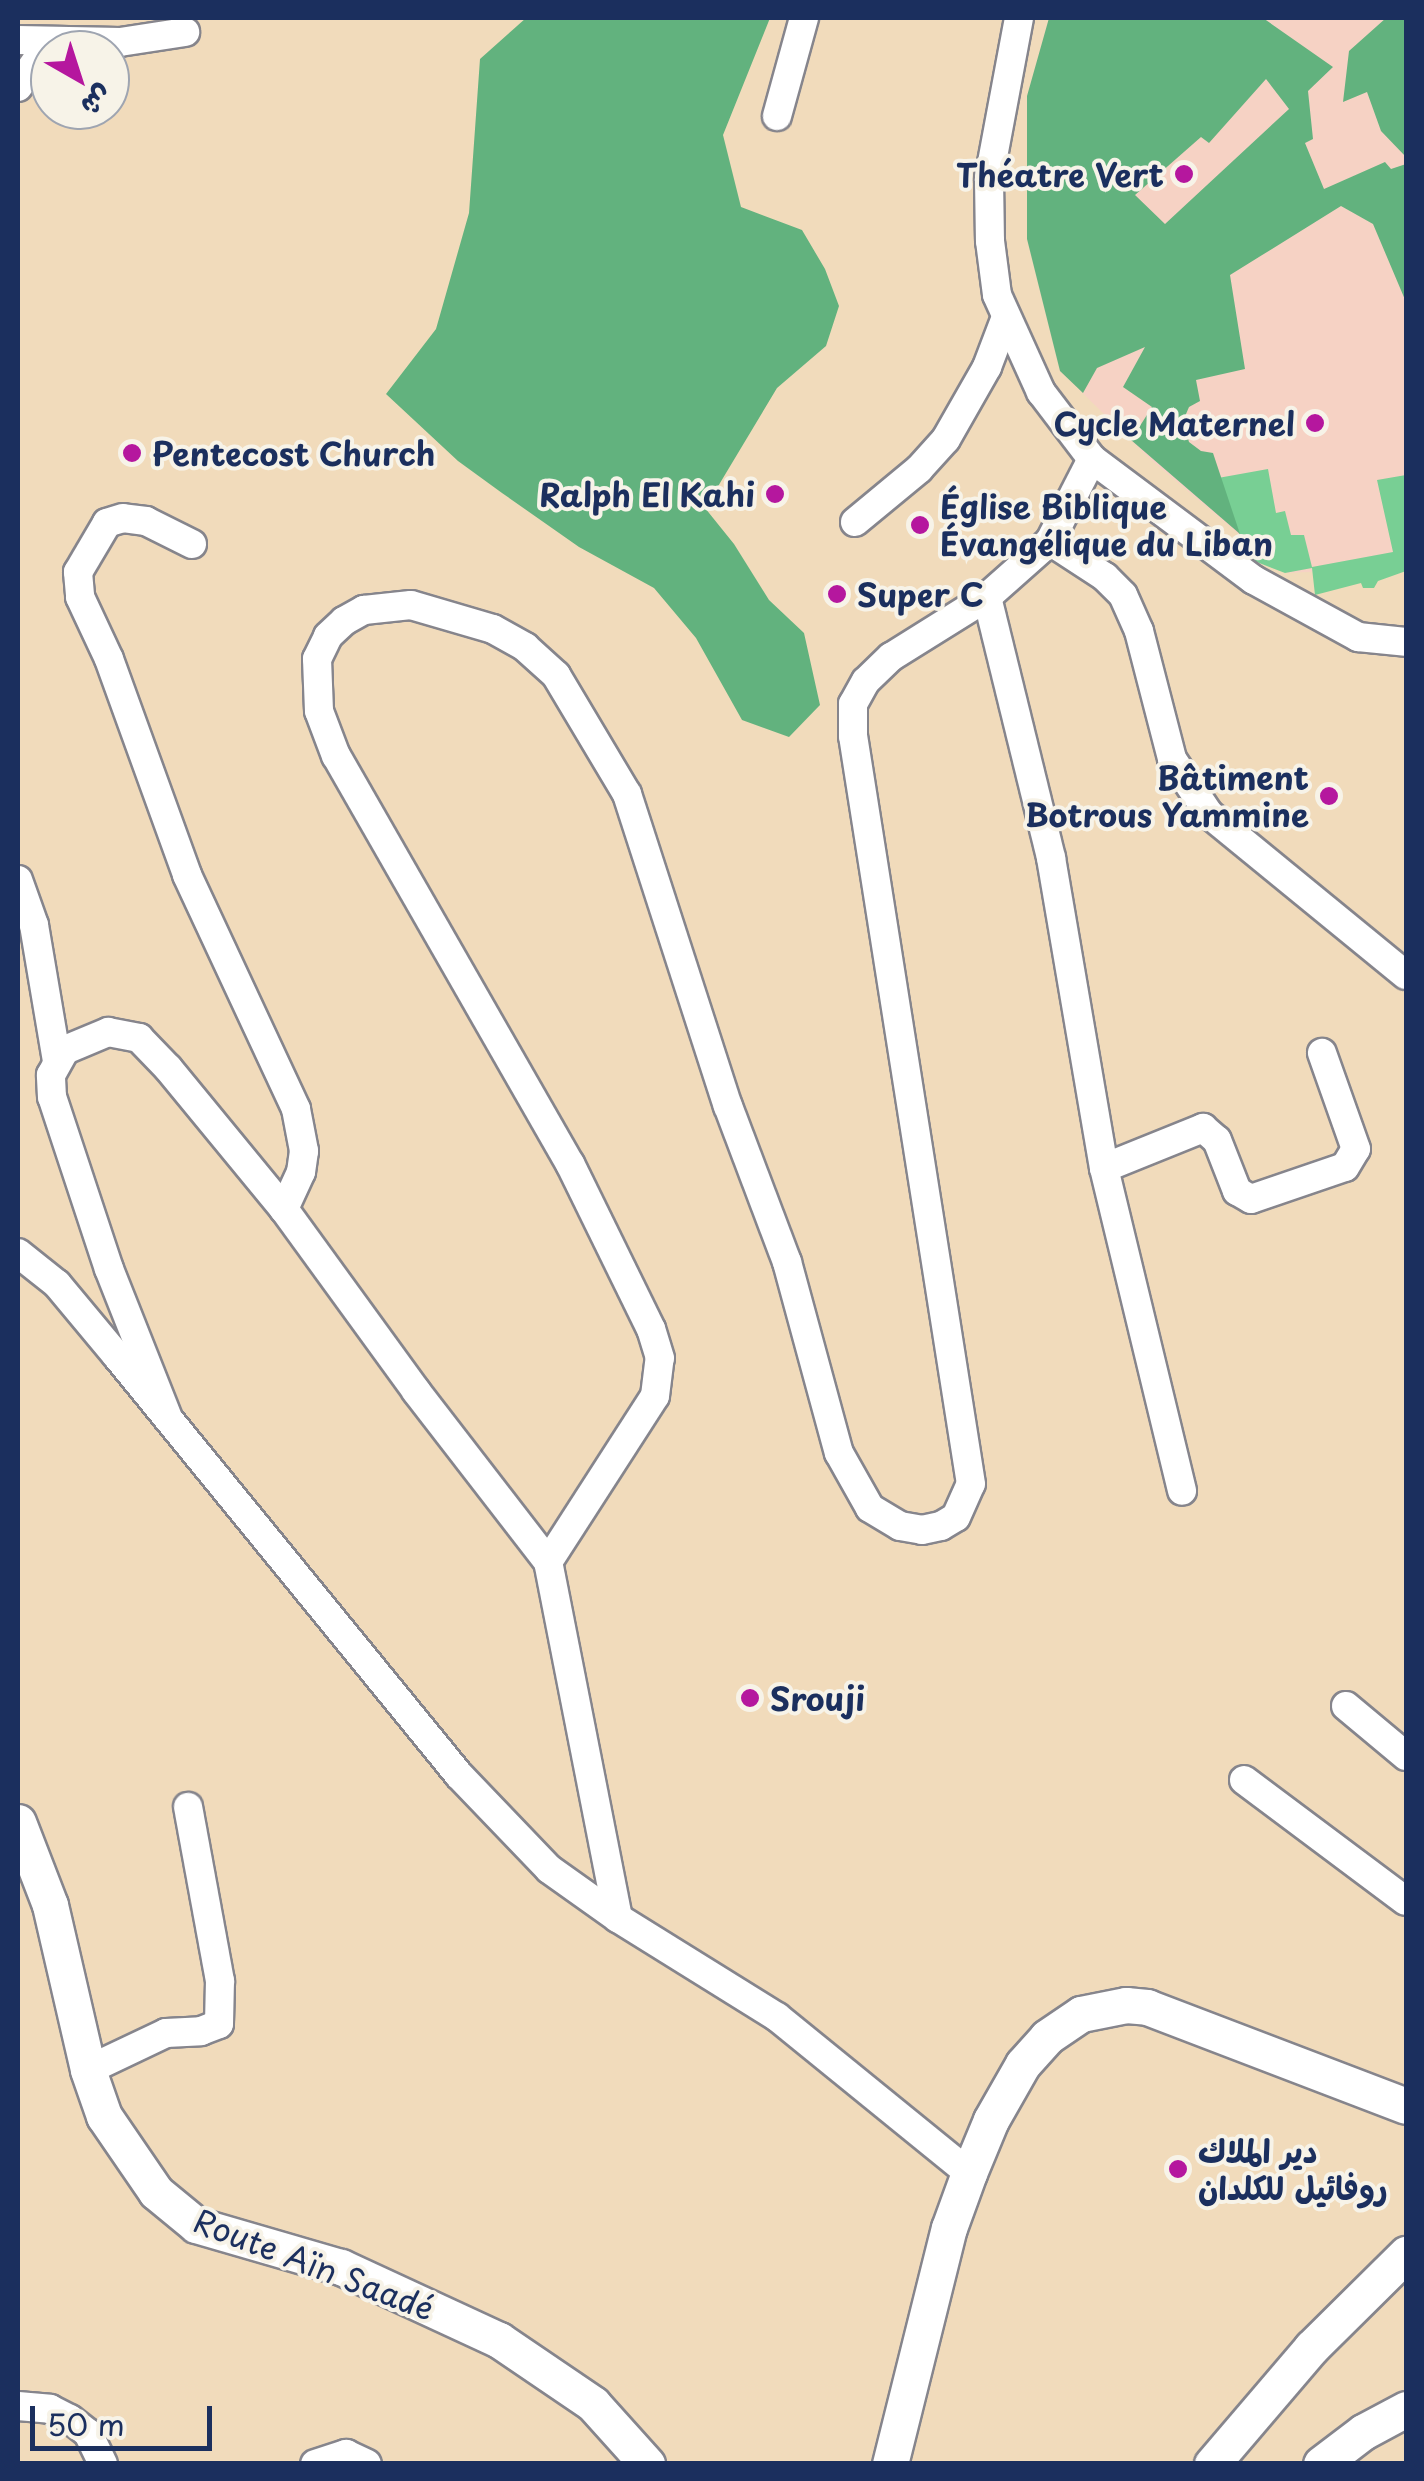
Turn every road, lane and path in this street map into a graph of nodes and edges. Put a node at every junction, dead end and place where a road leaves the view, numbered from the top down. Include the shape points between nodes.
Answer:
1 (804, 18) edge
2 (1019, 18) edge
3 (184, 32) dead end
4 (130, 40) edge
5 (777, 116) dead end
6 (1006, 316) junction
7 (1092, 459) junction
8 (855, 522) dead end
9 (1050, 541) junction
10 (192, 544) dead end
11 (988, 598) junction
12 (1406, 642) edge
13 (18, 880) edge
14 (1406, 975) edge
15 (1322, 1053) dead end
16 (56, 1060) junction
17 (1104, 1168) junction
18 (284, 1208) junction
19 (18, 1253) edge
20 (168, 1418) junction
21 (1182, 1491) dead end
22 (548, 1562) junction
23 (1346, 1706) dead end
24 (1406, 1756) edge
25 (1244, 1780) dead end
26 (188, 1808) dead end
27 (18, 1822) edge
28 (1406, 1901) edge
29 (618, 1918) junction
30 (88, 2070) junction
31 (1406, 2106) edge
32 (968, 2173) junction
33 (1406, 2254) edge
34 (593, 2404) junction
35 (18, 2406) edge
36 (1406, 2409) edge
37 (102, 2464) edge
38 (315, 2464) edge
39 (366, 2464) edge
40 (618, 2464) edge
41 (647, 2464) edge
42 (890, 2464) edge
43 (1212, 2464) edge
44 (1321, 2464) edge

1 - 5 street
2 - 6 street via 989,178 990,241
3 - 4 street
6 - 7 street via 1041,392
6 - 8 street via 980,382 946,439
7 - 9 street
7 - 12 street via 1254,580 1358,637
9 - 11 street
9 - 14 street via 1123,595 1139,631 1172,759 1209,814
10 - 18 street via 146,521 107,523 78,572 80,597 187,875 296,1109 304,1151
11 - 17 street via 1051,858
11 - 22 street via 891,657 853,704 971,1484 956,1517 922,1530 870,1508 839,1454 787,1262 728,1106 627,794 556,675 493,629 412,604 364,610 344,621 317,659 319,711 336,756 570,1164 660,1358 655,1396
13 - 16 street via 34,925
15 - 17 street via 1356,1148 1345,1167 1242,1196 1212,1132 1196,1128
16 - 18 street via 108,1032 139,1038
16 - 20 street via 50,1075 59,1122
17 - 21 street
18 - 22 street
19 - 20 street via 57,1284
20 - 29 street via 459,1776 550,1869
22 - 29 street
23 - 24 street
25 - 28 street
26 - 30 street via 220,1981 219,2024 166,2033
27 - 30 street, Route Aïn Saadé via 50,1906
29 - 32 street via 777,2017
30 - 34 street, Route Aïn Saadé via 122,2147 156,2192 196,2225 340,2267 412,2297 512,2347
31 - 32 street via 1148,2007 1104,2007 1047,2036 1023,2064
32 - 42 street via 948,2228
33 - 43 street via 1311,2348
34 - 40 street via 617,2447
34 - 41 street, Route Aïn Saadé
35 - 37 street via 70,2419 88,2433
36 - 44 street
38 - 39 street via 346,2454

